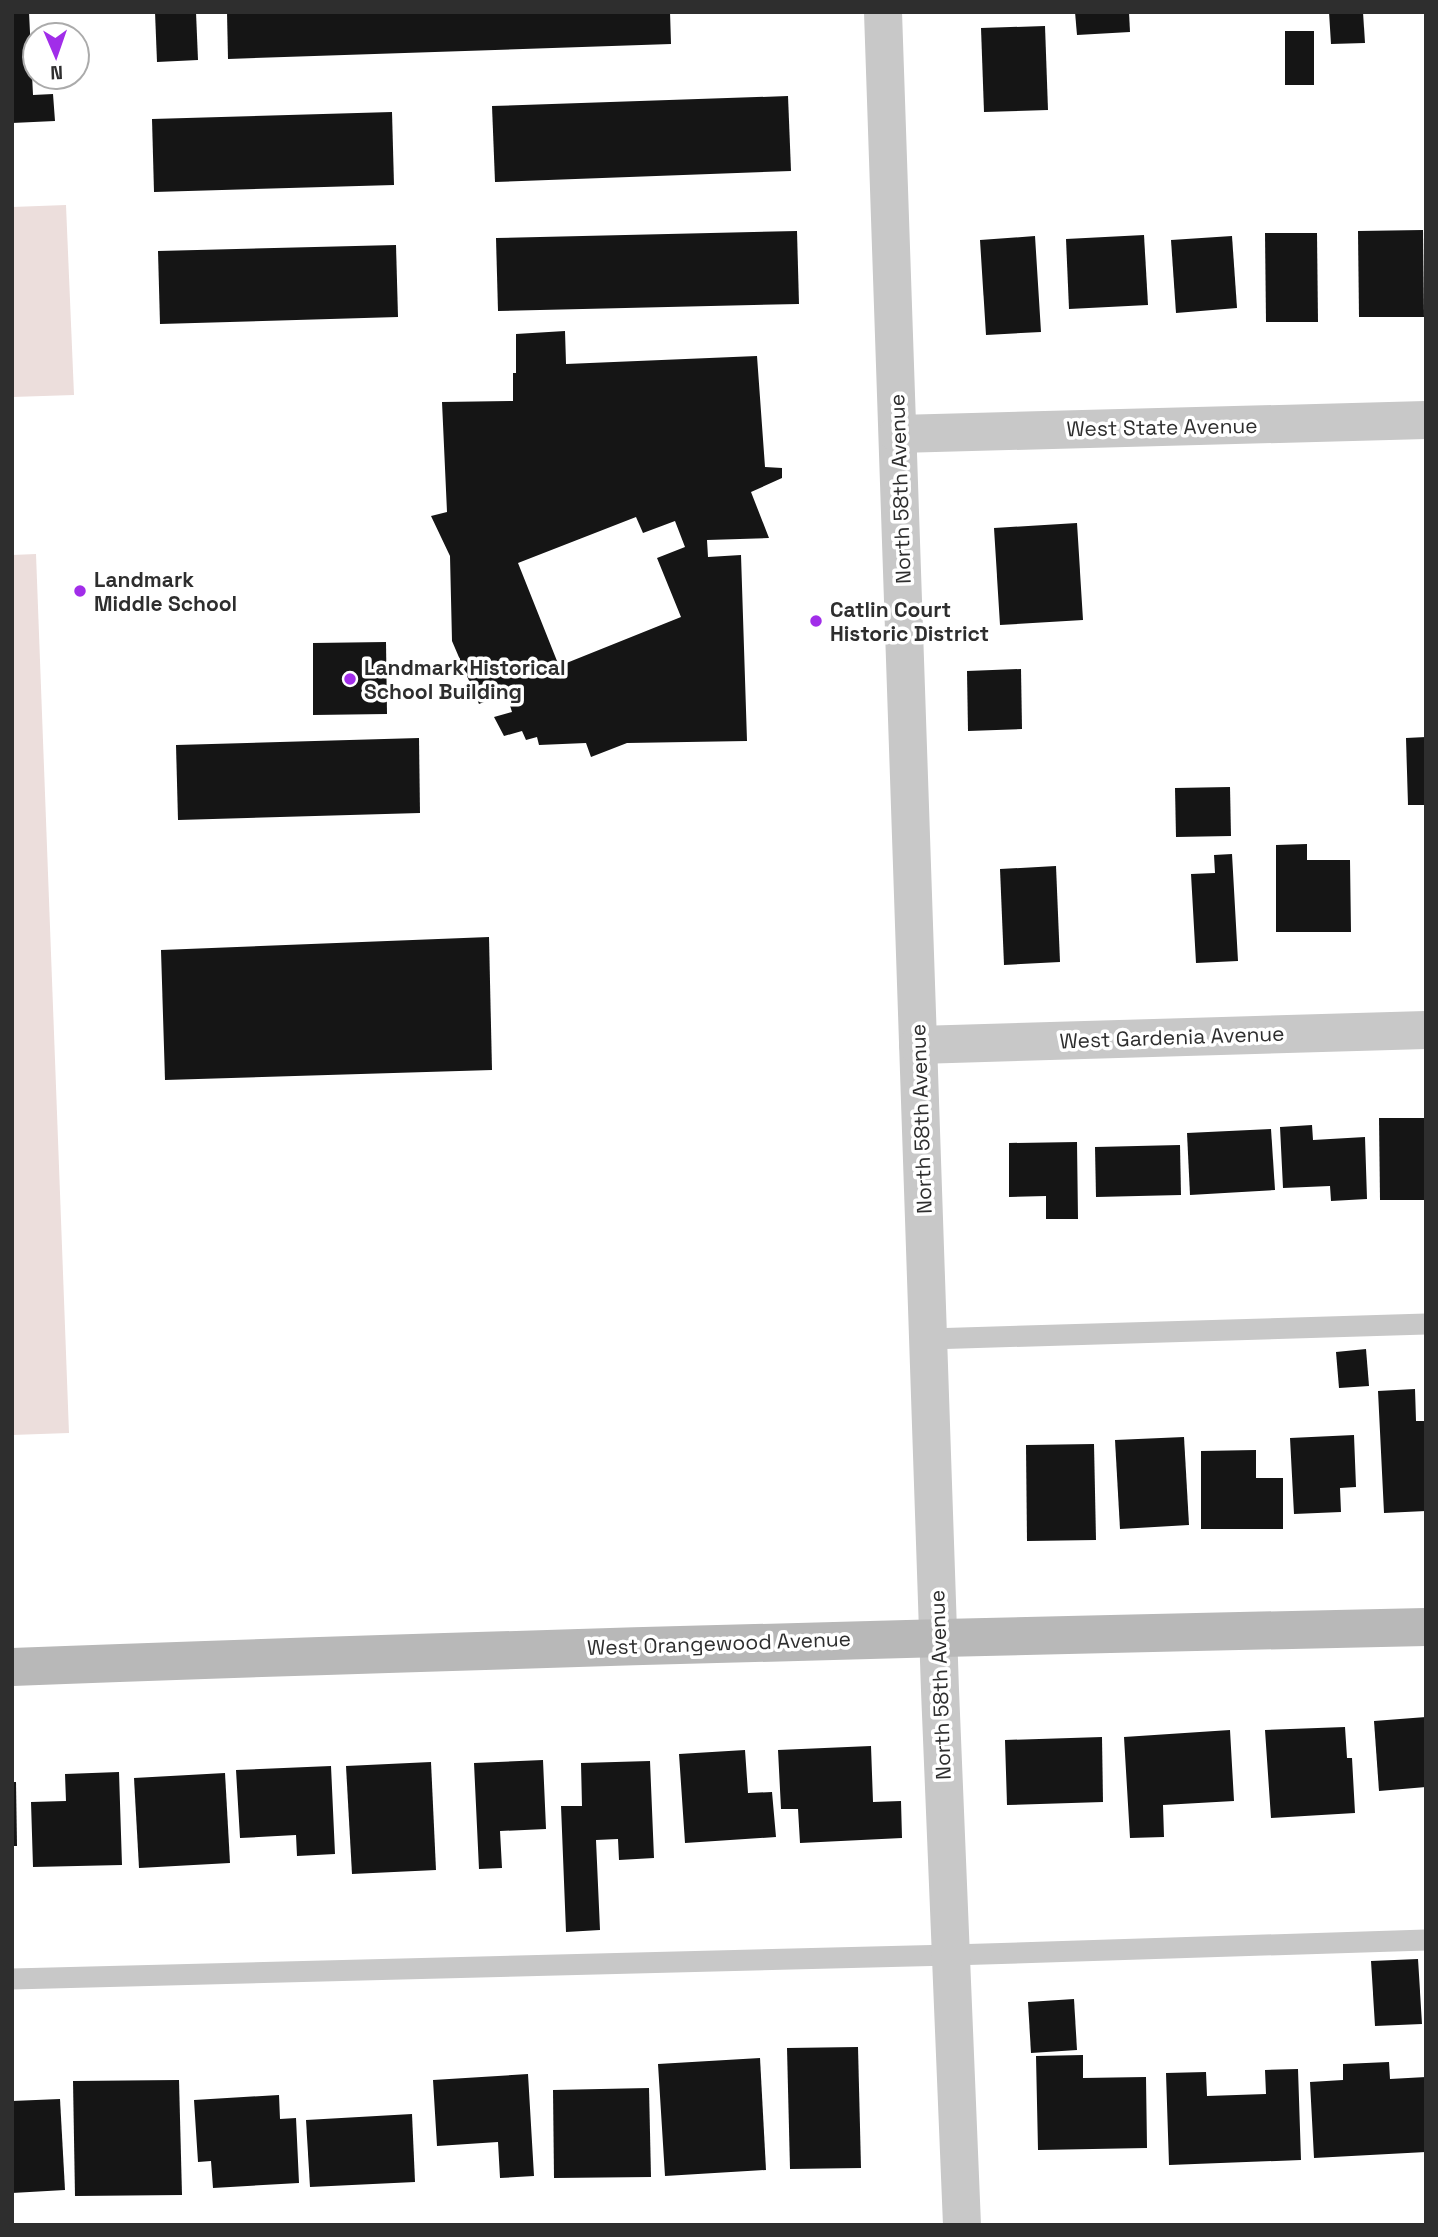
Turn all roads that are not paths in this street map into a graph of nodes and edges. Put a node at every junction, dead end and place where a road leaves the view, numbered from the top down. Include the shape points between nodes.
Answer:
1 (883, 12) edge
2 (1426, 420) edge
3 (898, 434) junction
4 (1426, 1030) edge
5 (918, 1045) junction
6 (1426, 1324) edge
7 (929, 1339) junction
8 (1426, 1627) edge
9 (939, 1636) junction
10 (12, 1667) edge
11 (1426, 1940) edge
12 (951, 1955) junction
13 (12, 1979) edge
14 (962, 2225) edge

1 - 3 street, North 58th Avenue
2 - 3 street, West State Avenue
3 - 5 street, North 58th Avenue
4 - 5 street, West Gardenia Avenue
5 - 7 street, North 58th Avenue
6 - 7 lane
7 - 9 street, North 58th Avenue
8 - 9 street, West Orangewood Avenue
9 - 10 street, West Orangewood Avenue
9 - 12 street, North 58th Avenue
11 - 12 lane
12 - 13 lane
12 - 14 street, North 58th Avenue

